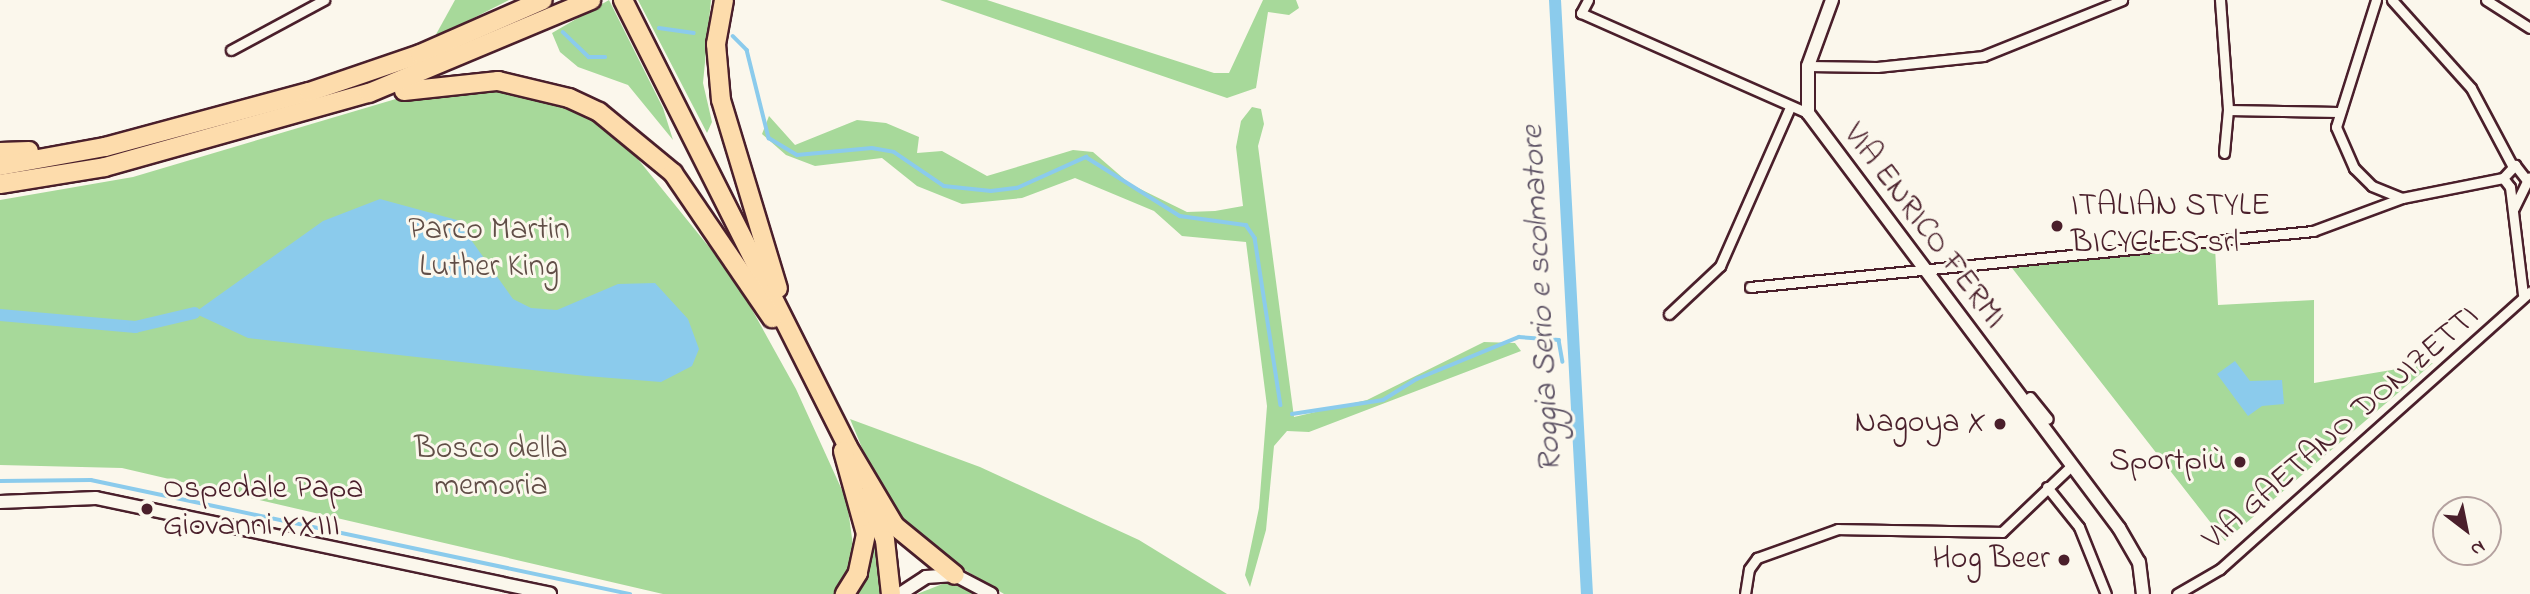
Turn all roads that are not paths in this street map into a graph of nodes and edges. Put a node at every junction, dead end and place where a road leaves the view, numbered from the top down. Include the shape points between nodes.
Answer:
1 (324, 0) edge
2 (543, 0) edge
3 (591, 0) edge
4 (724, 0) edge
5 (1588, 0) edge
6 (1832, 0) edge
7 (2122, 0) edge
8 (2220, 0) edge
9 (2376, 0) edge
10 (2392, 0) edge
11 (2487, 0) edge
12 (624, 4) edge
13 (2530, 29) edge
14 (231, 50) dead end
15 (1808, 66) junction
16 (369, 93) junction
17 (1790, 107) junction
18 (2228, 110) junction
19 (2337, 112) junction
20 (1808, 113) junction
21 (106, 147) junction
22 (0, 152) edge
23 (2224, 153) dead end
24 (2512, 165) junction
25 (0, 166) edge
26 (2526, 168) edge
27 (2503, 178) junction
28 (2526, 180) edge
29 (4, 183) edge
30 (2510, 187) junction
31 (2402, 198) junction
32 (2514, 210) junction
33 (1924, 273) junction
34 (1750, 287) dead end
35 (2528, 295) edge
36 (1670, 314) dead end
37 (794, 339) junction
38 (2031, 397) dead end
39 (832, 417) junction
40 (2048, 419) dead end
41 (848, 447) junction
42 (2072, 465) junction
43 (2047, 487) junction
44 (0, 502) edge
45 (955, 575) junction
46 (550, 594) edge
47 (845, 594) edge
48 (891, 594) edge
49 (901, 594) edge
50 (991, 594) edge
51 (1745, 594) edge
52 (2106, 594) edge
53 (2143, 594) edge
54 (2177, 594) edge

1 - 14 street
2 - 21 highway via 370,73
3 - 16 highway
4 - 37 highway via 716,44 721,100
5 - 17 street via 1581,13
6 - 15 street, VIA ENRICO FERMI
7 - 15 street via 1983,56 1888,67
8 - 18 street
9 - 19 street
10 - 24 street via 2472,88
11 - 13 street
12 - 37 highway
15 - 20 street, VIA ENRICO FERMI
16 - 29 highway via 138,159
16 - 39 highway via 498,81 569,98 628,130 690,195
17 - 20 street
17 - 36 street via 1720,266
18 - 19 street
18 - 23 street
19 - 31 street via 2341,145 2354,168 2372,186
20 - 33 street, VIA ENRICO FERMI
21 - 22 highway
21 - 25 highway
24 - 26 street
24 - 27 street
26 - 28 street
27 - 30 street
27 - 31 street
28 - 30 street
28 - 32 street
30 - 32 street
31 - 33 street via 2313,231
32 - 35 street
33 - 34 street
33 - 42 street, VIA ENRICO FERMI
35 - 54 street, VIA GAETANO DONIZETTI via 2220,569
37 - 39 highway
38 - 40 street
39 - 41 highway
39 - 47 highway via 866,534 858,573
41 - 45 highway via 895,526
41 - 48 highway via 885,540
42 - 43 street
42 - 53 street, VIA ENRICO FERMI via 2139,562
43 - 51 street via 2010,527 1993,535 1838,528 1758,558 1749,569
43 - 52 street via 2079,527
44 - 46 street via 96,498
45 - 49 street via 926,577
45 - 50 street

